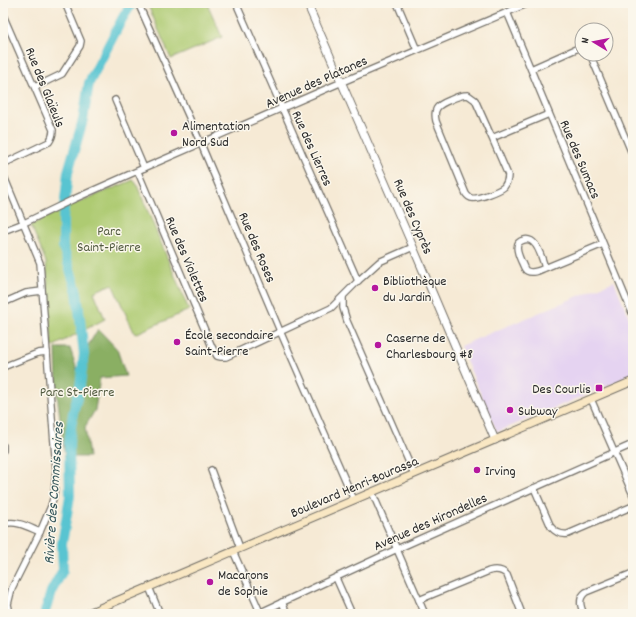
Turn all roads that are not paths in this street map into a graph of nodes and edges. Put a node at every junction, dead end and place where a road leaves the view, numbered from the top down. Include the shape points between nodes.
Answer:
1 (65, 3) edge
2 (138, 3) edge
3 (236, 3) edge
4 (307, 3) edge
5 (397, 3) edge
6 (529, 3) edge
7 (507, 12) junction
8 (3, 15) edge
9 (417, 50) junction
10 (574, 50) edge
11 (593, 62) edge
12 (531, 69) junction
13 (342, 82) junction
14 (34, 87) junction
15 (115, 100) dead end
16 (282, 109) junction
17 (549, 114) junction
18 (492, 138) junction
19 (201, 144) junction
20 (633, 154) edge
21 (3, 164) edge
22 (144, 168) junction
23 (138, 172) junction
24 (3, 174) edge
25 (24, 223) junction
26 (3, 231) edge
27 (603, 244) junction
28 (413, 247) junction
29 (546, 268) junction
30 (358, 281) junction
31 (42, 291) junction
32 (343, 297) junction
33 (3, 303) edge
34 (633, 315) edge
35 (280, 331) junction
36 (47, 352) junction
37 (3, 367) edge
38 (633, 381) edge
39 (591, 399) junction
40 (495, 440) junction
41 (633, 444) edge
42 (3, 446) edge
43 (3, 450) edge
44 (615, 452) junction
45 (211, 470) dead end
46 (414, 474) junction
47 (534, 488) junction
48 (372, 492) junction
49 (633, 495) edge
50 (354, 500) junction
51 (633, 506) edge
52 (3, 524) edge
53 (40, 532) junction
54 (397, 549) junction
55 (237, 550) junction
56 (633, 573) edge
57 (336, 578) junction
58 (148, 587) junction
59 (419, 600) junction
60 (282, 602) junction
61 (90, 613) edge
62 (258, 613) edge
63 (10, 614) edge
64 (160, 614) edge
65 (287, 614) edge
66 (352, 614) edge
67 (425, 614) edge
68 (522, 614) edge
69 (584, 614) edge

1 - 14 street via 81,41 80,46 62,74
2 - 19 street, Rue des Roses
3 - 16 street, Rue des Lierres
4 - 13 street, Rue des Cyprès
5 - 9 street
6 - 7 street, Avenue des Platanes
7 - 9 street, Avenue des Platanes
7 - 12 street, Rue des Sumacs
8 - 14 street, Rue des Glaïeuls
9 - 13 street, Avenue des Platanes
10 - 12 street
11 - 20 street
12 - 17 street, Rue des Sumacs
13 - 16 street, Avenue des Platanes
13 - 28 street, Rue des Cyprès
14 - 21 street, Rue des Glaïeuls via 53,130 52,139
15 - 22 street
16 - 19 street, Avenue des Platanes
16 - 30 street, Rue des Lierres
17 - 18 street
17 - 27 street, Rue des Sumacs
18 - 18 street via 475,100 468,95 441,103 435,111 436,121 469,197 477,198 502,188 508,179
19 - 22 street, Avenue des Platanes
19 - 35 street, Rue des Roses
22 - 23 street, Avenue des Platanes
23 - 25 street, Avenue des Platanes
23 - 35 street, Rue des Violettes via 217,356 226,357
24 - 25 street
25 - 26 street, Avenue des Platanes
25 - 31 street via 40,263
27 - 29 street
27 - 34 street, Rue des Sumacs
28 - 30 street via 379,262
28 - 40 street, Rue des Cyprès
29 - 29 street via 532,241 519,242 517,251 526,271
30 - 32 street
31 - 33 street via 26,293
31 - 36 street
32 - 35 street via 331,308
32 - 46 street via 346,321
35 - 50 street, Rue des Roses
36 - 37 street
36 - 53 street via 56,484 51,506
38 - 39 main road, Boulevard Henri-Bourassa
39 - 40 main road, Boulevard Henri-Bourassa
39 - 44 street
40 - 46 main road, Boulevard Henri-Bourassa
41 - 44 street, Avenue des Hirondelles
42 - 43 street
44 - 47 street, Avenue des Hirondelles
44 - 49 street
45 - 55 street
46 - 48 main road, Boulevard Henri-Bourassa
47 - 51 street via 551,527 563,535
47 - 54 street, Avenue des Hirondelles
48 - 50 main road, Boulevard Henri-Bourassa
48 - 54 street
50 - 55 main road, Boulevard Henri-Bourassa
52 - 53 street via 24,525
53 - 63 street via 12,588 8,604
54 - 57 street, Avenue des Hirondelles
54 - 59 street
55 - 58 main road, Boulevard Henri-Bourassa
55 - 62 street
56 - 69 street via 582,594 580,603
57 - 60 street, Avenue des Hirondelles
57 - 66 street
58 - 61 main road, Boulevard Henri-Bourassa
58 - 64 street
59 - 67 street
59 - 68 street via 489,571 500,570 507,575
60 - 62 street, Avenue des Hirondelles
60 - 65 street

